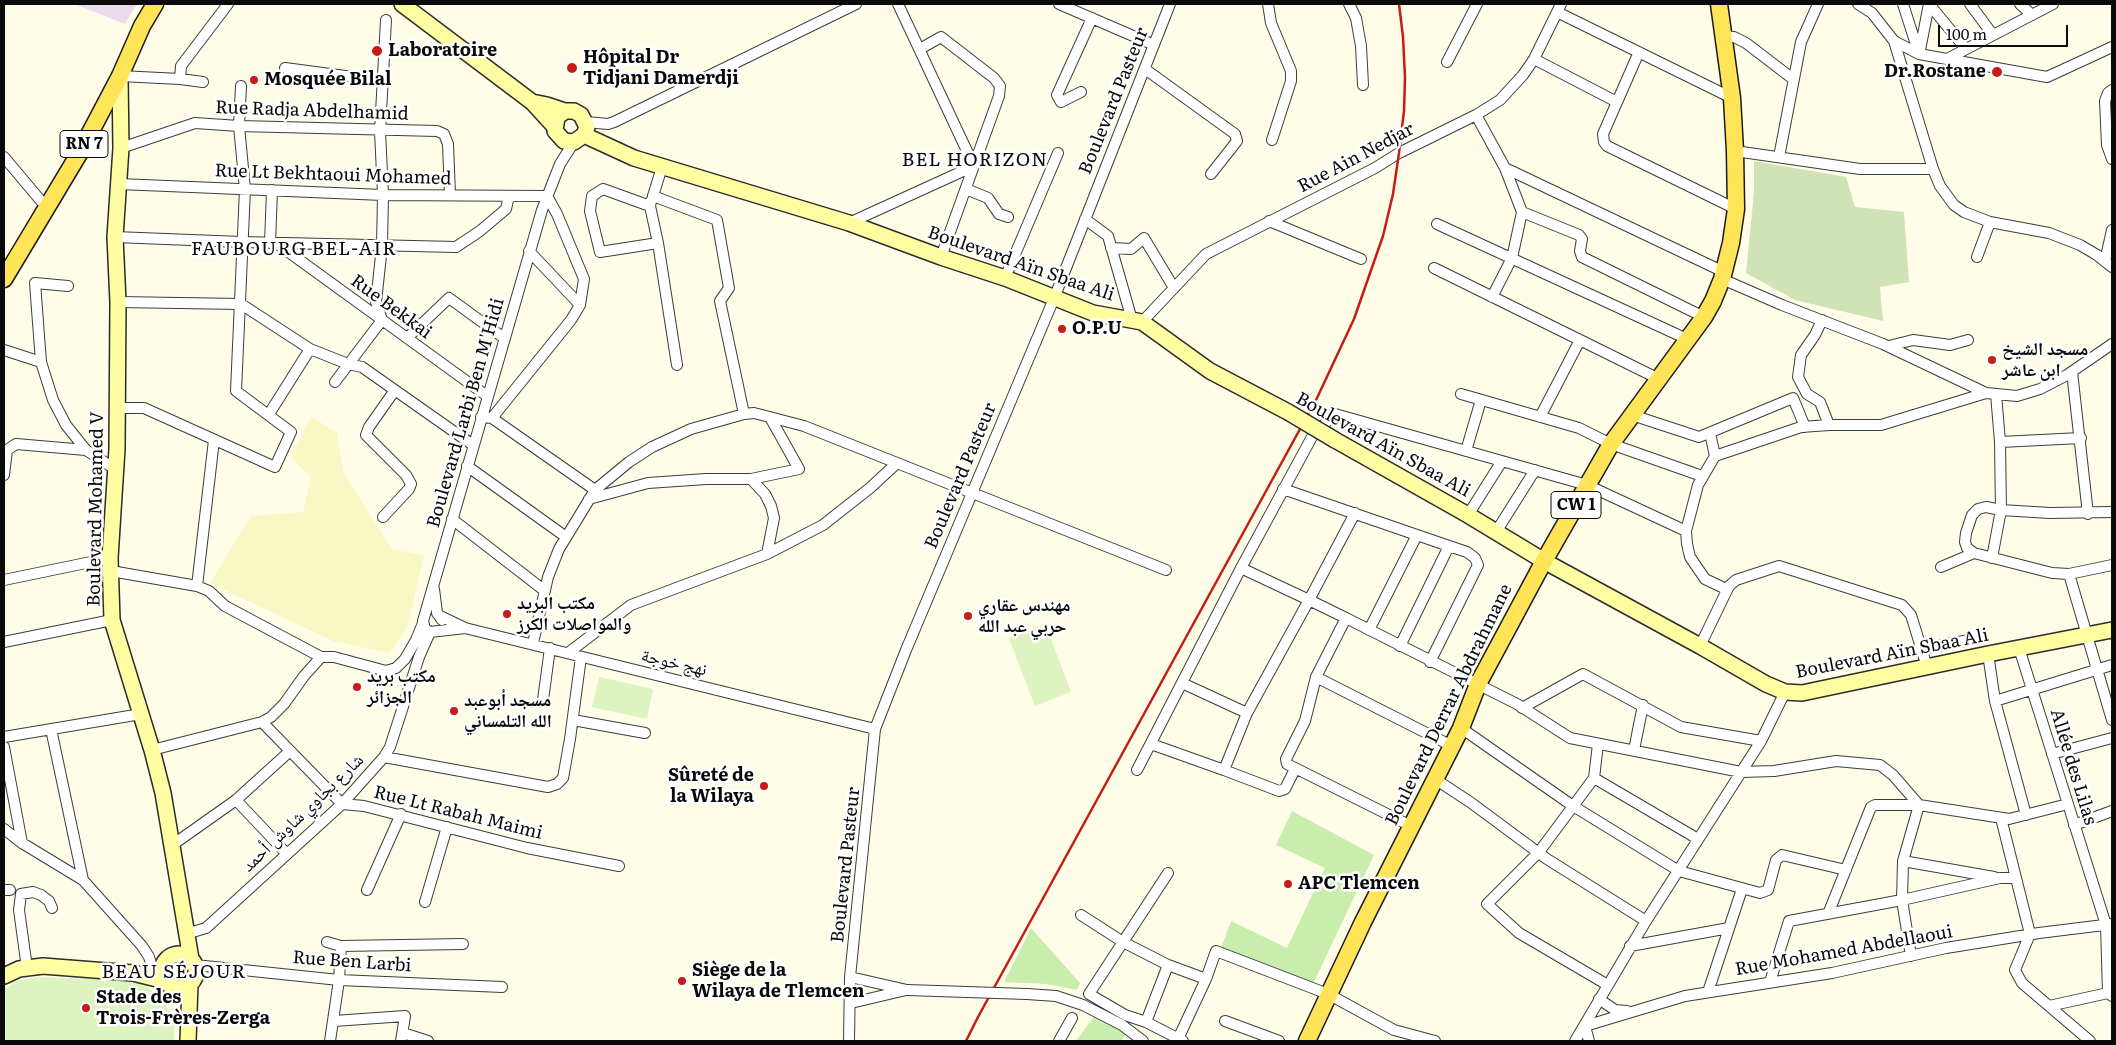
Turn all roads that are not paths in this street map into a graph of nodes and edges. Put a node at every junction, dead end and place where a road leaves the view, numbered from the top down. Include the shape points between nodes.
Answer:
1 (145, 4) edge
2 (155, 4) edge
3 (228, 4) edge
4 (402, 4) edge
5 (856, 4) edge
6 (898, 4) edge
7 (1059, 4) edge
8 (1170, 4) edge
9 (1268, 4) edge
10 (1349, 4) edge
11 (1477, 4) edge
12 (1719, 4) edge
13 (1818, 4) edge
14 (1858, 4) edge
15 (1903, 4) edge
16 (1929, 4) edge
17 (1970, 4) edge
18 (2020, 4) edge
19 (2053, 4) edge
20 (1559, 8) edge
21 (2032, 14) junction
22 (1092, 18) junction
23 (386, 20) dead end
24 (1993, 35) junction
25 (1723, 36) junction
26 (1894, 41) junction
27 (1154, 46) junction
28 (2112, 47) edge
29 (920, 49) junction
30 (1966, 49) junction
31 (1639, 52) junction
32 (1919, 54) junction
33 (1534, 59) junction
34 (1947, 59) junction
35 (1447, 62) dead end
36 (285, 68) dead end
37 (1145, 69) junction
38 (120, 76) junction
39 (180, 79) junction
40 (1793, 79) junction
41 (383, 81) junction
42 (203, 82) dead end
43 (1363, 85) dead end
44 (241, 86) dead end
45 (2112, 90) edge
46 (1081, 92) dead end
47 (1732, 98) junction
48 (532, 102) junction
49 (1617, 102) junction
50 (565, 111) junction
51 (1476, 115) junction
52 (239, 126) junction
53 (380, 131) junction
54 (557, 132) junction
55 (581, 133) junction
56 (2109, 134) edge
57 (1272, 140) dead end
58 (121, 148) junction
59 (1735, 151) junction
60 (1058, 153) dead end
61 (4, 157) edge
62 (1779, 157) junction
63 (2112, 160) edge
64 (974, 166) junction
65 (662, 167) junction
66 (558, 168) junction
67 (1505, 168) junction
68 (1933, 169) junction
69 (1211, 174) dead end
70 (119, 184) junction
71 (244, 189) junction
72 (966, 189) junction
73 (272, 190) junction
74 (383, 195) junction
75 (450, 195) junction
76 (509, 196) junction
77 (546, 196) junction
78 (41, 201) junction
79 (651, 201) junction
80 (1736, 208) junction
81 (1522, 212) junction
82 (1008, 217) dead end
83 (1085, 219) junction
84 (1269, 220) junction
85 (1990, 222) junction
86 (849, 223) junction
87 (1437, 224) dead end
88 (2112, 230) edge
89 (115, 237) junction
90 (241, 242) junction
91 (273, 243) junction
92 (658, 243) junction
93 (382, 246) junction
94 (1112, 248) junction
95 (530, 251) junction
96 (941, 257) junction
97 (1976, 257) dead end
98 (1512, 258) junction
99 (1361, 259) dead end
100 (4, 260) edge
101 (2108, 264) edge
102 (1434, 268) dead end
103 (1723, 276) junction
104 (1005, 278) junction
105 (4, 279) edge
106 (68, 286) dead end
107 (1174, 288) junction
108 (1055, 296) junction
109 (1492, 297) junction
110 (118, 302) junction
111 (240, 304) junction
112 (580, 304) junction
113 (1704, 317) junction
114 (382, 320) junction
115 (1822, 320) junction
116 (1137, 321) junction
117 (407, 338) junction
118 (504, 338) junction
119 (1687, 339) junction
120 (1580, 340) junction
121 (1968, 340) dead end
122 (1889, 346) junction
123 (2112, 348) edge
124 (310, 349) junction
125 (4, 350) edge
126 (41, 362) junction
127 (348, 364) junction
128 (677, 365) dead end
129 (2072, 372) junction
130 (1658, 379) junction
131 (335, 382) dead end
132 (395, 390) junction
133 (1991, 393) junction
134 (1461, 394) dead end
135 (487, 396) junction
136 (1481, 400) junction
137 (117, 408) junction
138 (269, 414) junction
139 (744, 414) junction
140 (1632, 416) junction
141 (487, 417) junction
142 (1540, 417) junction
143 (771, 419) junction
144 (1829, 425) junction
145 (1805, 427) junction
146 (1710, 433) junction
147 (2081, 438) junction
148 (214, 440) junction
149 (2000, 442) junction
150 (1611, 444) junction
151 (473, 445) junction
152 (86, 450) junction
153 (1466, 451) junction
154 (1715, 456) junction
155 (1502, 461) junction
156 (897, 463) junction
157 (467, 466) junction
158 (115, 469) junction
159 (1535, 470) junction
160 (4, 475) edge
161 (1702, 476) junction
162 (751, 479) junction
163 (1587, 485) junction
164 (1284, 489) junction
165 (972, 492) junction
166 (592, 495) junction
167 (2000, 510) junction
168 (2112, 512) edge
169 (1355, 513) junction
170 (1468, 514) junction
171 (2088, 514) junction
172 (382, 517) dead end
173 (452, 519) junction
174 (1686, 531) junction
175 (1496, 532) junction
176 (1417, 534) junction
177 (566, 536) junction
178 (1449, 546) junction
179 (1974, 553) junction
180 (767, 554) junction
181 (1992, 558) junction
182 (1544, 561) junction
183 (110, 565) junction
184 (2112, 565) edge
185 (1241, 568) junction
186 (1941, 568) dead end
187 (1166, 570) dead end
188 (2069, 574) junction
189 (4, 580) edge
190 (433, 584) junction
191 (197, 586) junction
192 (1726, 590) junction
193 (545, 591) junction
194 (1309, 600) junction
195 (439, 614) junction
196 (1346, 618) junction
197 (112, 620) junction
198 (423, 621) junction
199 (465, 628) junction
200 (1369, 630) junction
201 (2112, 630) edge
202 (433, 632) junction
203 (2087, 635) junction
204 (1969, 640) dead end
205 (4, 642) edge
206 (533, 644) junction
207 (1400, 646) junction
208 (1700, 646) junction
209 (550, 648) junction
210 (2019, 648) junction
211 (1922, 650) junction
212 (568, 654) junction
213 (1988, 654) junction
214 (321, 657) junction
215 (581, 657) junction
216 (1430, 662) junction
217 (2112, 665) edge
218 (1927, 667) junction
219 (2098, 670) junction
220 (1316, 677) junction
221 (1182, 683) junction
222 (1478, 684) junction
223 (2032, 690) junction
224 (1785, 692) junction
225 (542, 700) dead end
226 (1995, 702) junction
227 (1643, 705) junction
228 (1522, 708) junction
229 (1247, 713) junction
230 (141, 714) junction
231 (573, 720) junction
232 (2112, 720) edge
233 (262, 722) junction
234 (1461, 728) junction
235 (51, 729) junction
236 (876, 729) junction
237 (645, 733) dead end
238 (4, 737) edge
239 (2112, 738) edge
240 (1761, 741) junction
241 (1151, 744) junction
242 (1598, 744) junction
243 (1452, 746) junction
244 (4, 747) edge
245 (152, 750) junction
246 (1634, 750) junction
247 (290, 751) junction
248 (2052, 754) junction
249 (384, 757) junction
250 (1295, 769) junction
251 (1138, 770) dead end
252 (1224, 770) junction
253 (1741, 772) junction
254 (1594, 778) junction
255 (1435, 779) junction
256 (236, 800) junction
257 (342, 804) junction
258 (2068, 804) junction
259 (1919, 805) junction
260 (1573, 806) junction
261 (2112, 812) edge
262 (401, 814) junction
263 (2026, 815) junction
264 (2001, 818) junction
265 (2074, 825) junction
266 (1411, 826) junction
267 (448, 827) junction
268 (4, 829) edge
269 (1698, 839) junction
270 (22, 843) junction
271 (172, 846) junction
272 (1539, 852) junction
273 (286, 853) junction
274 (1903, 861) junction
275 (620, 866) dead end
276 (1846, 870) junction
277 (1679, 871) junction
278 (1168, 873) dead end
279 (2000, 878) junction
280 (2016, 878) junction
281 (83, 880) junction
282 (1742, 889) junction
283 (367, 890) dead end
284 (1902, 900) junction
285 (425, 902) dead end
286 (52, 908) dead end
287 (1828, 914) junction
288 (1081, 915) dead end
289 (1646, 921) junction
290 (2109, 924) edge
291 (1729, 928) junction
292 (186, 934) junction
293 (2030, 934) junction
294 (327, 942) dead end
295 (1123, 942) junction
296 (463, 944) dead end
297 (341, 946) junction
298 (1630, 946) junction
299 (1911, 956) junction
300 (1168, 965) junction
301 (26, 968) junction
302 (190, 970) junction
303 (160, 973) junction
304 (4, 976) edge
305 (850, 977) junction
306 (1206, 979) junction
307 (340, 980) junction
308 (1770, 982) junction
309 (1606, 984) junction
310 (502, 986) dead end
311 (907, 990) junction
312 (1708, 992) junction
313 (1328, 994) junction
314 (2110, 995) edge
315 (1599, 999) junction
316 (851, 1003) junction
317 (1649, 1006) junction
318 (2049, 1006) junction
319 (1072, 1018) dead end
320 (334, 1020) junction
321 (1226, 1021) dead end
322 (1146, 1022) junction
323 (1585, 1026) junction
324 (402, 1037) edge
325 (1260, 1038) edge
326 (1181, 1040) edge
327 (188, 1041) edge
328 (330, 1041) edge
329 (428, 1041) edge
330 (849, 1041) edge
331 (1059, 1041) edge
332 (1143, 1041) edge
333 (1279, 1041) edge
334 (1307, 1041) edge
335 (1435, 1041) edge
336 (1575, 1041) edge
337 (1589, 1041) edge
338 (2090, 1041) edge

1 - 78 main road, RN 7 via 131,26 89,116
2 - 38 main road, RN 7
3 - 39 street via 181,66
4 - 48 main road
5 - 55 street via 614,122
6 - 29 street
7 - 22 street
8 - 27 street, Boulevard Pasteur
9 - 57 street via 1271,23 1291,71 1291,81
10 - 43 street via 1356,18 1361,46
11 - 35 street
12 - 25 main road, Boulevard Derrar Abdrahmane / CW 1
13 - 40 street via 1801,42
14 - 26 street via 1872,13
15 - 32 street
16 - 30 street
16 - 32 street
17 - 24 street
18 - 21 street
19 - 21 street
20 - 31 street
20 - 33 street, Rue Ain Nedjar
21 - 24 street
22 - 27 street
22 - 46 street via 1057,95 1061,102
23 - 41 street
24 - 30 street
25 - 40 street via 1746,43
25 - 47 main road, Boulevard Derrar Abdrahmane / CW 1
26 - 32 street
26 - 68 street
27 - 37 street, Boulevard Pasteur
28 - 34 street via 2047,76
29 - 64 street
29 - 64 street via 941,37 1000,86
30 - 34 street
31 - 47 street
31 - 49 street
32 - 34 street
33 - 49 street
33 - 51 street, Rue Ain Nedjar via 1524,75 1500,100
36 - 41 street
37 - 69 street via 1235,134 1237,141
37 - 83 street, Boulevard Pasteur
38 - 39 street
38 - 58 main road, Boulevard Mohamed V
38 - 105 main road, RN 7 via 80,152
39 - 42 street
40 - 62 street
41 - 53 street
44 - 52 street
45 - 56 street via 2105,101
47 - 59 main road, Boulevard Derrar Abdrahmane / CW 1
48 - 50 main road
48 - 54 main road
49 - 80 street via 1603,134 1605,144
50 - 54 main road via 557,117
50 - 55 main road via 578,112
51 - 67 street
51 - 84 street, Rue Ain Nedjar
52 - 53 street, Rue Radja Abdelhamid
52 - 58 street, Rue Radja Abdelhamid via 195,123
52 - 71 street
53 - 74 street
53 - 75 street, Rue Radja Abdelhamid via 444,134 448,144
54 - 55 main road via 564,141
54 - 66 street
55 - 65 main road, Boulevard Aïn Sbaa Ali via 634,158
55 - 66 street
56 - 63 street via 2108,152
58 - 70 main road, Boulevard Mohamed V
59 - 62 street
59 - 80 main road, Boulevard Derrar Abdrahmane / CW 1
60 - 104 street
61 - 78 street
62 - 68 street via 1860,169
64 - 72 street
64 - 86 street
65 - 79 street
65 - 86 main road, Boulevard Aïn Sbaa Ali
66 - 77 street, Boulevard Larbi Ben M'Hidi
67 - 81 street
67 - 103 street
68 - 85 street via 1940,186 1954,205
70 - 71 street, Rue Lt Bekhtaoui Mohamed
70 - 89 main road, Boulevard Mohamed V
71 - 73 street, Rue Lt Bekhtaoui Mohamed
71 - 90 street
72 - 82 street via 988,198 999,214
72 - 96 street
73 - 74 street, Rue Lt Bekhtaoui Mohamed
73 - 91 street
74 - 75 street, Rue Lt Bekhtaoui Mohamed
74 - 93 street
75 - 76 street, Rue Lt Bekhtaoui Mohamed
76 - 77 street, Rue Lt Bekhtaoui Mohamed
76 - 93 street via 506,209 456,247
77 - 95 street, Boulevard Larbi Ben M'Hidi
77 - 112 street via 557,214 584,279
78 - 100 main road, RN 7
79 - 92 street
79 - 92 street via 603,189 592,196 590,211 600,252
79 - 139 street via 717,220 728,288 720,301
80 - 103 main road, Boulevard Derrar Abdrahmane / CW 1
81 - 98 street
81 - 113 street via 1579,235 1582,256
83 - 94 street via 1108,236
83 - 108 street, Boulevard Pasteur
84 - 99 street
84 - 107 street, Rue Ain Nedjar via 1206,254
85 - 97 street
85 - 101 street via 2048,233 2080,245
86 - 96 main road, Boulevard Aïn Sbaa Ali
87 - 98 street
88 - 101 street
89 - 90 street
89 - 110 main road, Boulevard Mohamed V
90 - 91 street
90 - 111 street
91 - 93 street
91 - 114 street, Rue Bekkai
92 - 128 street
93 - 114 street via 376,302
94 - 107 street via 1131,249 1144,238
94 - 116 street
95 - 112 street
95 - 118 street, Boulevard Larbi Ben M'Hidi
96 - 104 main road, Boulevard Aïn Sbaa Ali
98 - 109 street
98 - 119 street
102 - 109 street
103 - 113 main road, Boulevard Derrar Abdrahmane / CW 1
103 - 115 street
104 - 108 main road, Boulevard Aïn Sbaa Ali
106 - 126 street via 35,282
107 - 116 street, Rue Ain Nedjar
108 - 116 main road, Boulevard Aïn Sbaa Ali via 1093,313
108 - 165 street, Boulevard Pasteur
109 - 120 street
110 - 111 street
110 - 137 main road, Boulevard Mohamed V
111 - 124 street
111 - 138 street via 236,392
112 - 141 street via 571,320
113 - 119 main road, Boulevard Derrar Abdrahmane / CW 1
114 - 117 street, Rue Bekkai
114 - 127 street
115 - 122 street
115 - 144 street via 1801,355 1798,377 1807,394 1820,402
116 - 170 main road, Boulevard Aïn Sbaa Ali, bridge via 1210,371
117 - 118 street via 449,298
117 - 135 street, Rue Bekkai
118 - 135 street, Boulevard Larbi Ben M'Hidi
119 - 130 main road, Boulevard Derrar Abdrahmane / CW 1
120 - 130 street
120 - 142 street
121 - 122 street via 1950,346 1913,340
122 - 133 street
123 - 129 street
124 - 127 street
124 - 138 street
125 - 126 street
126 - 152 street via 53,400 66,425
127 - 131 street
127 - 132 street via 362,367
129 - 133 street via 2040,389 2017,396
129 - 147 street
130 - 140 main road, Boulevard Derrar Abdrahmane / CW 1
132 - 151 street
132 - 172 street via 366,435 411,484
133 - 144 street via 1881,426
133 - 149 street
134 - 136 street
135 - 141 street, Boulevard Larbi Ben M'Hidi
136 - 142 street
136 - 153 street
137 - 148 street via 144,408
137 - 158 main road, Boulevard Mohamed V
138 - 148 street via 291,432 275,467
139 - 143 street via 754,412
139 - 166 street via 691,429 652,447 629,462
140 - 146 street via 1699,437
140 - 150 main road, Boulevard Derrar Abdrahmane / CW 1
141 - 151 street, Boulevard Larbi Ben M'Hidi
141 - 166 street
142 - 150 street via 1579,428
143 - 156 street via 804,426
143 - 162 street via 799,469
144 - 145 street
145 - 146 street via 1793,398
145 - 154 street
146 - 154 street
147 - 149 street
147 - 171 street
148 - 191 street
149 - 167 street
150 - 161 street
150 - 163 main road, Boulevard Derrar Abdrahmane / CW 1
151 - 157 street, Boulevard Larbi Ben M'Hidi
152 - 158 street
152 - 160 street via 16,444 7,450
153 - 155 street
153 - 164 street via 1335,414 1313,435
154 - 161 street
155 - 159 street
155 - 170 street
156 - 165 street
156 - 180 street via 823,525
157 - 173 street, Boulevard Larbi Ben M'Hidi
157 - 177 street
158 - 183 main road, Boulevard Mohamed V
159 - 163 street
159 - 175 street
161 - 174 street
162 - 166 street via 648,483
162 - 180 street via 765,494 774,518
163 - 174 street
163 - 182 main road, Boulevard Derrar Abdrahmane / CW 1
164 - 169 street
164 - 185 street
165 - 187 street
165 - 236 street, Boulevard Pasteur via 908,643
166 - 177 street
167 - 171 street
167 - 179 street via 1986,507 1972,515 1965,542
167 - 181 street
168 - 171 street
169 - 176 street
169 - 194 street
170 - 175 main road, Boulevard Aïn Sbaa Ali
173 - 190 street, Boulevard Larbi Ben M'Hidi
173 - 193 street
174 - 192 street via 1696,568 1704,579
175 - 182 main road, Boulevard Aïn Sbaa Ali
176 - 178 street
176 - 200 street
177 - 193 street
178 - 207 street
178 - 216 street via 1467,552 1478,565
179 - 181 street
179 - 186 street
180 - 212 street via 631,604
181 - 188 street via 2030,569
182 - 208 main road, Boulevard Aïn Sbaa Ali
182 - 222 main road, Boulevard Derrar Abdrahmane / CW 1
183 - 189 street
183 - 191 street
183 - 197 main road, Boulevard Mohamed V
184 - 188 street
185 - 194 street
185 - 221 street
188 - 203 street
190 - 195 street
190 - 198 street, Boulevard Larbi Ben M'Hidi
191 - 214 street via 210,591 225,606
192 - 208 street
192 - 211 street via 1736,580 1779,566 1902,605 1911,615
193 - 206 street
194 - 196 street
194 - 229 street
195 - 198 street via 431,612
195 - 199 street, نهج خوجة
195 - 202 street via 442,625
196 - 200 street
196 - 220 street
197 - 205 street
197 - 230 main road, Boulevard Mohamed V
198 - 202 street via 425,628
198 - 214 street, Boulevard Larbi Ben M'Hidi via 416,640 396,668 386,670 334,657
199 - 202 street, نهج خوجة
199 - 206 street, نهج خوجة
200 - 207 street
201 - 203 main road, Boulevard Aïn Sbaa Ali
202 - 249 street, شارع بجاوي شاوش أحمد via 419,657
203 - 210 main road, Boulevard Aïn Sbaa Ali
203 - 219 street
204 - 211 street
206 - 209 street, نهج خوجة
207 - 216 street
208 - 224 main road, Boulevard Aïn Sbaa Ali
209 - 212 street, نهج خوجة
209 - 225 street
210 - 213 main road, Boulevard Aïn Sbaa Ali
210 - 223 street, Allée des Lilas
211 - 218 street
212 - 215 street, نهج خوجة
213 - 218 main road, Boulevard Aïn Sbaa Ali
213 - 226 street
214 - 233 street via 284,704
215 - 231 street
215 - 236 street, نهج خوجة
216 - 222 street
217 - 219 street
218 - 224 main road, Boulevard Aïn Sbaa Ali via 1802,693
219 - 223 street
219 - 232 street
220 - 243 street
220 - 250 street via 1305,721 1286,759 1287,764
221 - 229 street
221 - 241 street
222 - 228 street
222 - 234 main road, Boulevard Derrar Abdrahmane / CW 1
223 - 226 street
223 - 248 street, Allée des Lilas
224 - 240 street
226 - 263 street
227 - 228 street via 1583,674
227 - 240 street via 1681,727
227 - 246 street
228 - 242 street via 1570,738
229 - 252 street
230 - 235 street
230 - 245 main road, Boulevard Mohamed V
231 - 237 street
231 - 249 street via 563,778 548,786
233 - 245 street
233 - 247 street
234 - 243 main road, Boulevard Derrar Abdrahmane / CW 1
234 - 260 street
235 - 238 street
235 - 281 street
236 - 305 street, Boulevard Pasteur
239 - 248 street
240 - 253 street
241 - 251 street
241 - 252 street
242 - 246 street
242 - 254 street
243 - 255 main road, Boulevard Derrar Abdrahmane / CW 1
244 - 270 street
245 - 271 main road, Boulevard Mohamed V
246 - 253 street
247 - 256 street
247 - 257 street
248 - 258 street, Allée des Lilas
249 - 257 street, شارع بجاوي شاوش أحمد
250 - 252 street via 1284,789 1279,791
250 - 266 street
253 - 259 street via 1774,771 1836,761 1880,765
253 - 269 street
254 - 260 street
254 - 269 street
255 - 266 main road, Boulevard Derrar Abdrahmane / CW 1
255 - 272 street
256 - 271 street
256 - 273 street
257 - 262 street, Rue Lt Rabah Maimi
257 - 273 street, شارع بجاوي شاوش أحمد
258 - 263 street
258 - 265 street, Allée des Lilas
259 - 264 street
259 - 274 street
259 - 276 street via 1871,807
260 - 272 street
260 - 277 street
261 - 265 street
262 - 267 street, Rue Lt Rabah Maimi
262 - 283 street
263 - 264 street
264 - 280 street
265 - 290 street, Allée des Lilas
266 - 313 main road, Boulevard Derrar Abdrahmane / CW 1
267 - 275 street, Rue Lt Rabah Maimi via 527,848
267 - 285 street
268 - 270 street
269 - 277 street
270 - 281 street
271 - 292 main road, Boulevard Mohamed V
272 - 289 street
272 - 309 street via 1488,902 1488,907 1519,933
273 - 292 street, شارع بجاوي شاوش أحمد via 206,928
274 - 279 street
274 - 284 street
276 - 282 street via 1782,855 1776,860 1768,890
276 - 287 street
277 - 282 street
277 - 289 street
278 - 295 street
279 - 280 street
279 - 284 street
280 - 293 street
281 - 303 street via 142,946
282 - 291 street
284 - 287 street
284 - 299 street
286 - 301 street via 41,895 33,892 21,894 19,910
287 - 308 street via 1790,921
288 - 295 street
289 - 298 street
290 - 293 street, Rue Mohamed Abdellaoui
290 - 314 street, Allée des Lilas
291 - 298 street
291 - 312 street
292 - 302 main road
293 - 299 street, Rue Mohamed Abdellaoui
293 - 318 street via 2015,970 2022,983
294 - 297 street
295 - 300 street
295 - 322 street via 1089,994 1126,1015
296 - 297 street
297 - 307 street
298 - 309 street
299 - 308 street, Rue Mohamed Abdellaoui
300 - 306 street
300 - 322 street
301 - 303 main road via 43,966
301 - 304 main road
302 - 303 main road via 171,986
302 - 303 main road via 168,958
302 - 307 street, Rue Ben Larbi
302 - 327 main road
305 - 311 street
305 - 316 street, Boulevard Pasteur
306 - 313 street via 1216,951
306 - 326 street
307 - 310 street, Rue Ben Larbi
307 - 320 street
308 - 312 street, Rue Mohamed Abdellaoui
309 - 315 street
311 - 316 street
311 - 332 street, bridge via 1056,996 1083,1005 1122,1025
312 - 317 street, Rue Mohamed Abdellaoui
313 - 334 main road, Boulevard Derrar Abdrahmane / CW 1
313 - 335 street via 1394,1030
314 - 318 street
315 - 317 street via 1615,1010
315 - 323 street
316 - 330 street, Boulevard Pasteur
317 - 323 street, Rue Mohamed Abdellaoui
318 - 338 street
319 - 331 street
320 - 324 street via 405,1016
320 - 328 street
321 - 325 street
322 - 326 street
323 - 336 street
323 - 337 street
324 - 329 street
325 - 333 street

